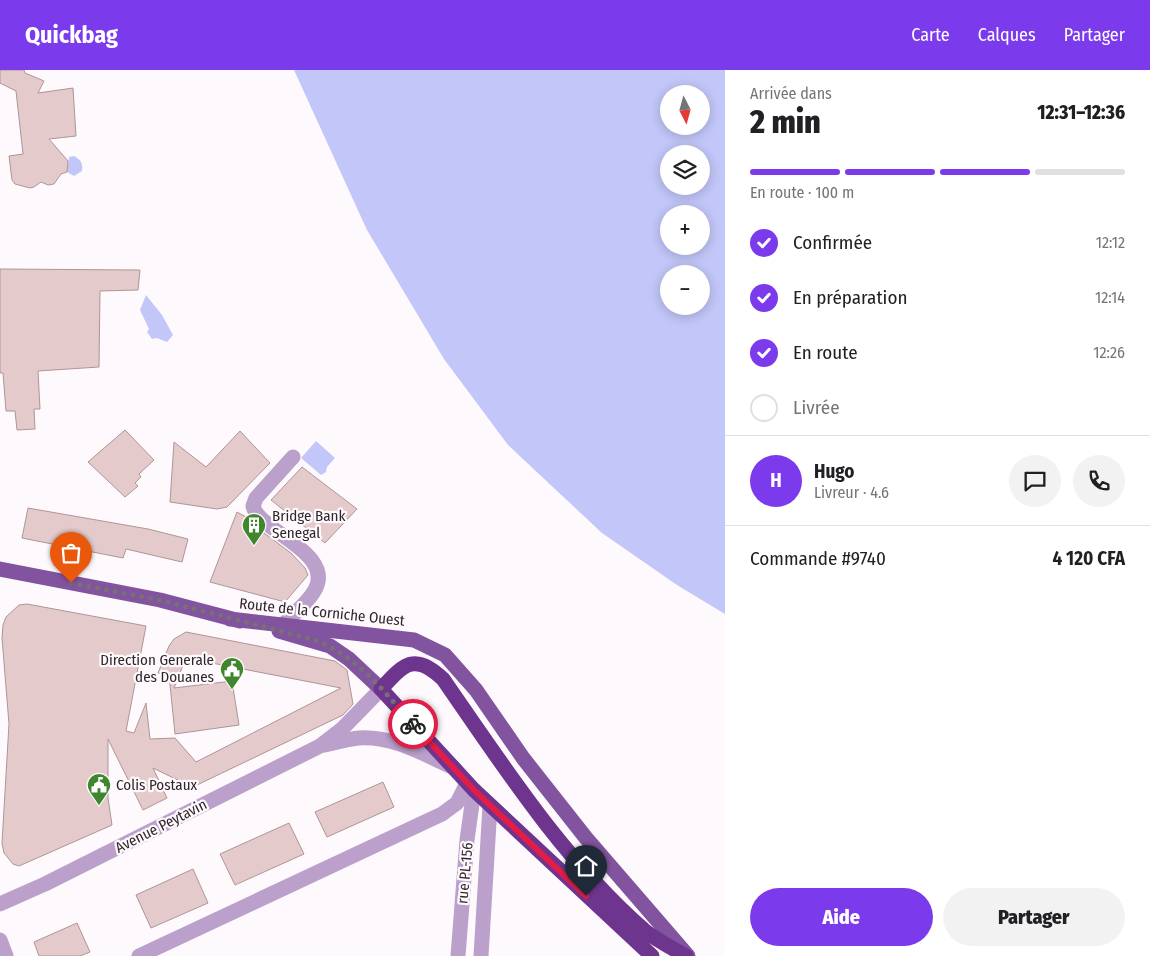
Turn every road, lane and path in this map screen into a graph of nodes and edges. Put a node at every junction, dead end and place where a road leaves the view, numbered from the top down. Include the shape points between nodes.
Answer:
1 (293, 457) dead end
2 (0, 569) edge
3 (230, 619) junction
4 (284, 624) junction
5 (381, 689) junction
6 (320, 746) junction
7 (455, 768) junction
8 (470, 787) junction
9 (490, 806) junction
10 (0, 904) edge
11 (0, 940) edge
12 (6, 956) edge
13 (140, 956) edge
14 (458, 956) edge
15 (481, 956) edge
16 (652, 956) edge
17 (687, 956) edge

1 - 4 street via 256,498 253,506 258,515 307,555 318,574 314,593
2 - 3 main road via 160,600
3 - 4 main road, Route de la Corniche Ouest
3 - 5 main road, Route de la Corniche Ouest via 330,646
4 - 17 main road, Route de la Corniche Ouest via 414,640 445,654 476,690 523,758 586,838
5 - 6 street
5 - 7 highway, Route de la Corniche Ouest
5 - 17 highway via 405,666 424,665 433,670 538,814 589,874 645,931
6 - 7 street via 357,738 378,738 399,742
6 - 10 street, Avenue Peytavin
7 - 8 highway, Route de la Corniche Ouest
8 - 9 highway, Route de la Corniche Ouest
8 - 13 street via 442,814
8 - 14 street, rue PL-156
9 - 15 street, rue PL-156
9 - 16 highway, Route de la Corniche Ouest
11 - 12 street

